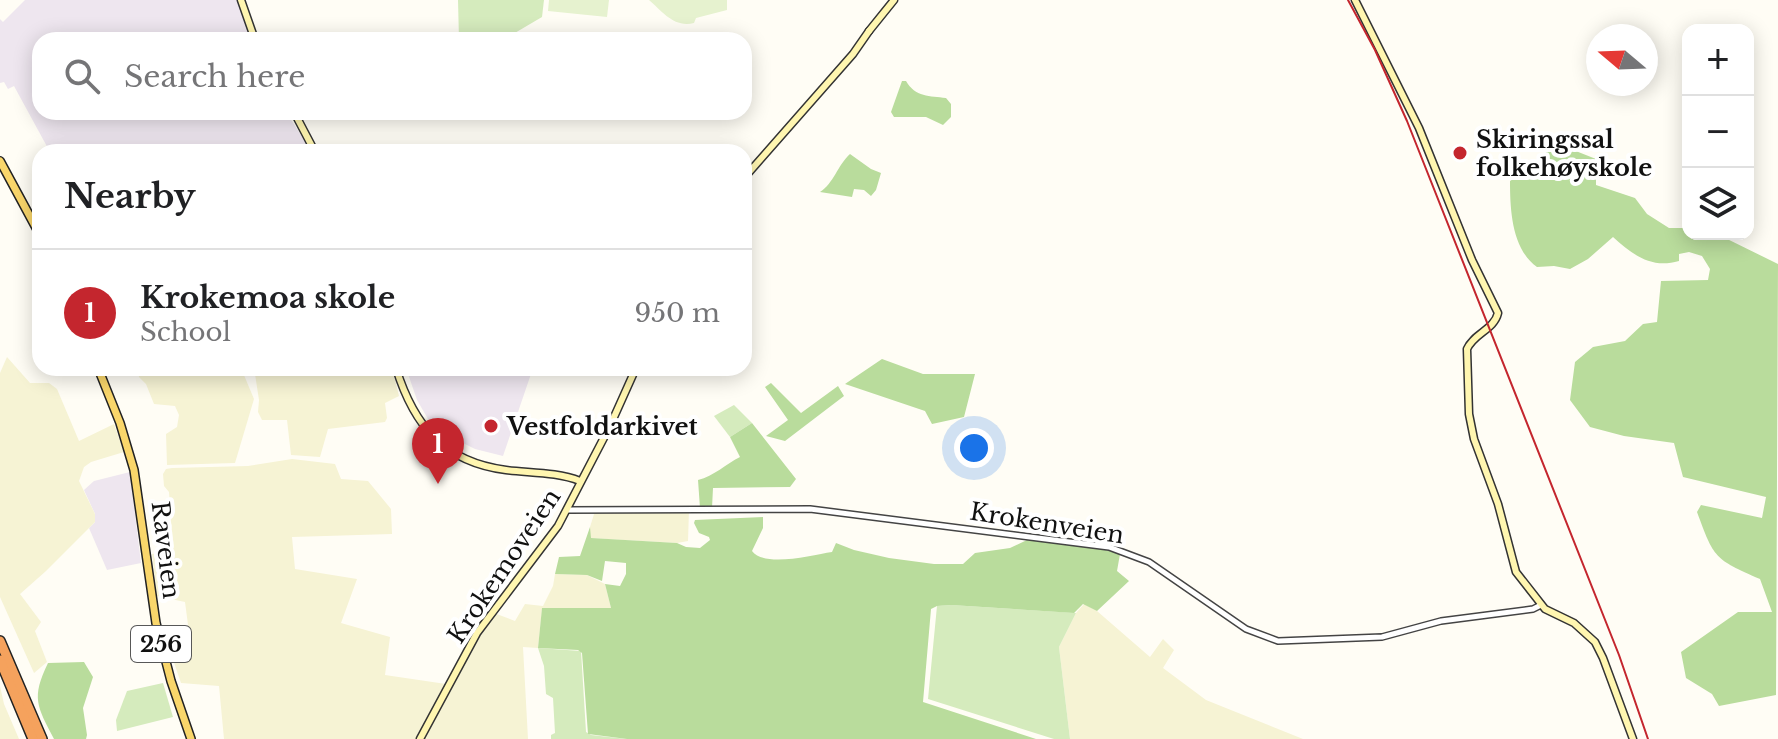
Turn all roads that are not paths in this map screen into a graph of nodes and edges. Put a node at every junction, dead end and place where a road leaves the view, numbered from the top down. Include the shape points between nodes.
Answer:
1 (241, 0) edge
2 (894, 0) edge
3 (1355, 0) edge
4 (252, 32) edge
5 (297, 120) edge
6 (311, 144) edge
7 (0, 161) edge
8 (752, 169) edge
9 (32, 220) edge
10 (101, 376) edge
11 (399, 376) edge
12 (632, 376) edge
13 (580, 481) junction
14 (567, 510) junction
15 (1541, 605) junction
16 (0, 641) edge
17 (0, 660) edge
18 (33, 739) edge
19 (42, 739) edge
20 (191, 739) edge
21 (420, 739) edge
22 (1633, 739) edge

1 - 4 main road
2 - 8 main road
3 - 15 main road via 1419,128 1496,309 1491,326 1467,349 1472,426 1516,572
5 - 6 main road
7 - 9 main road
10 - 20 main road, Raveien / 256 via 134,470 156,623
11 - 13 main road via 418,420 456,455 493,468
12 - 13 main road, Krokemoveien
13 - 14 main road, Krokemoveien
14 - 15 street, Krokenveien via 810,509 1109,547 1149,562 1246,629 1278,641 1382,637 1441,621
14 - 21 main road, Krokemoveien via 477,633
15 - 22 main road via 1595,642
16 - 19 highway
17 - 18 highway

